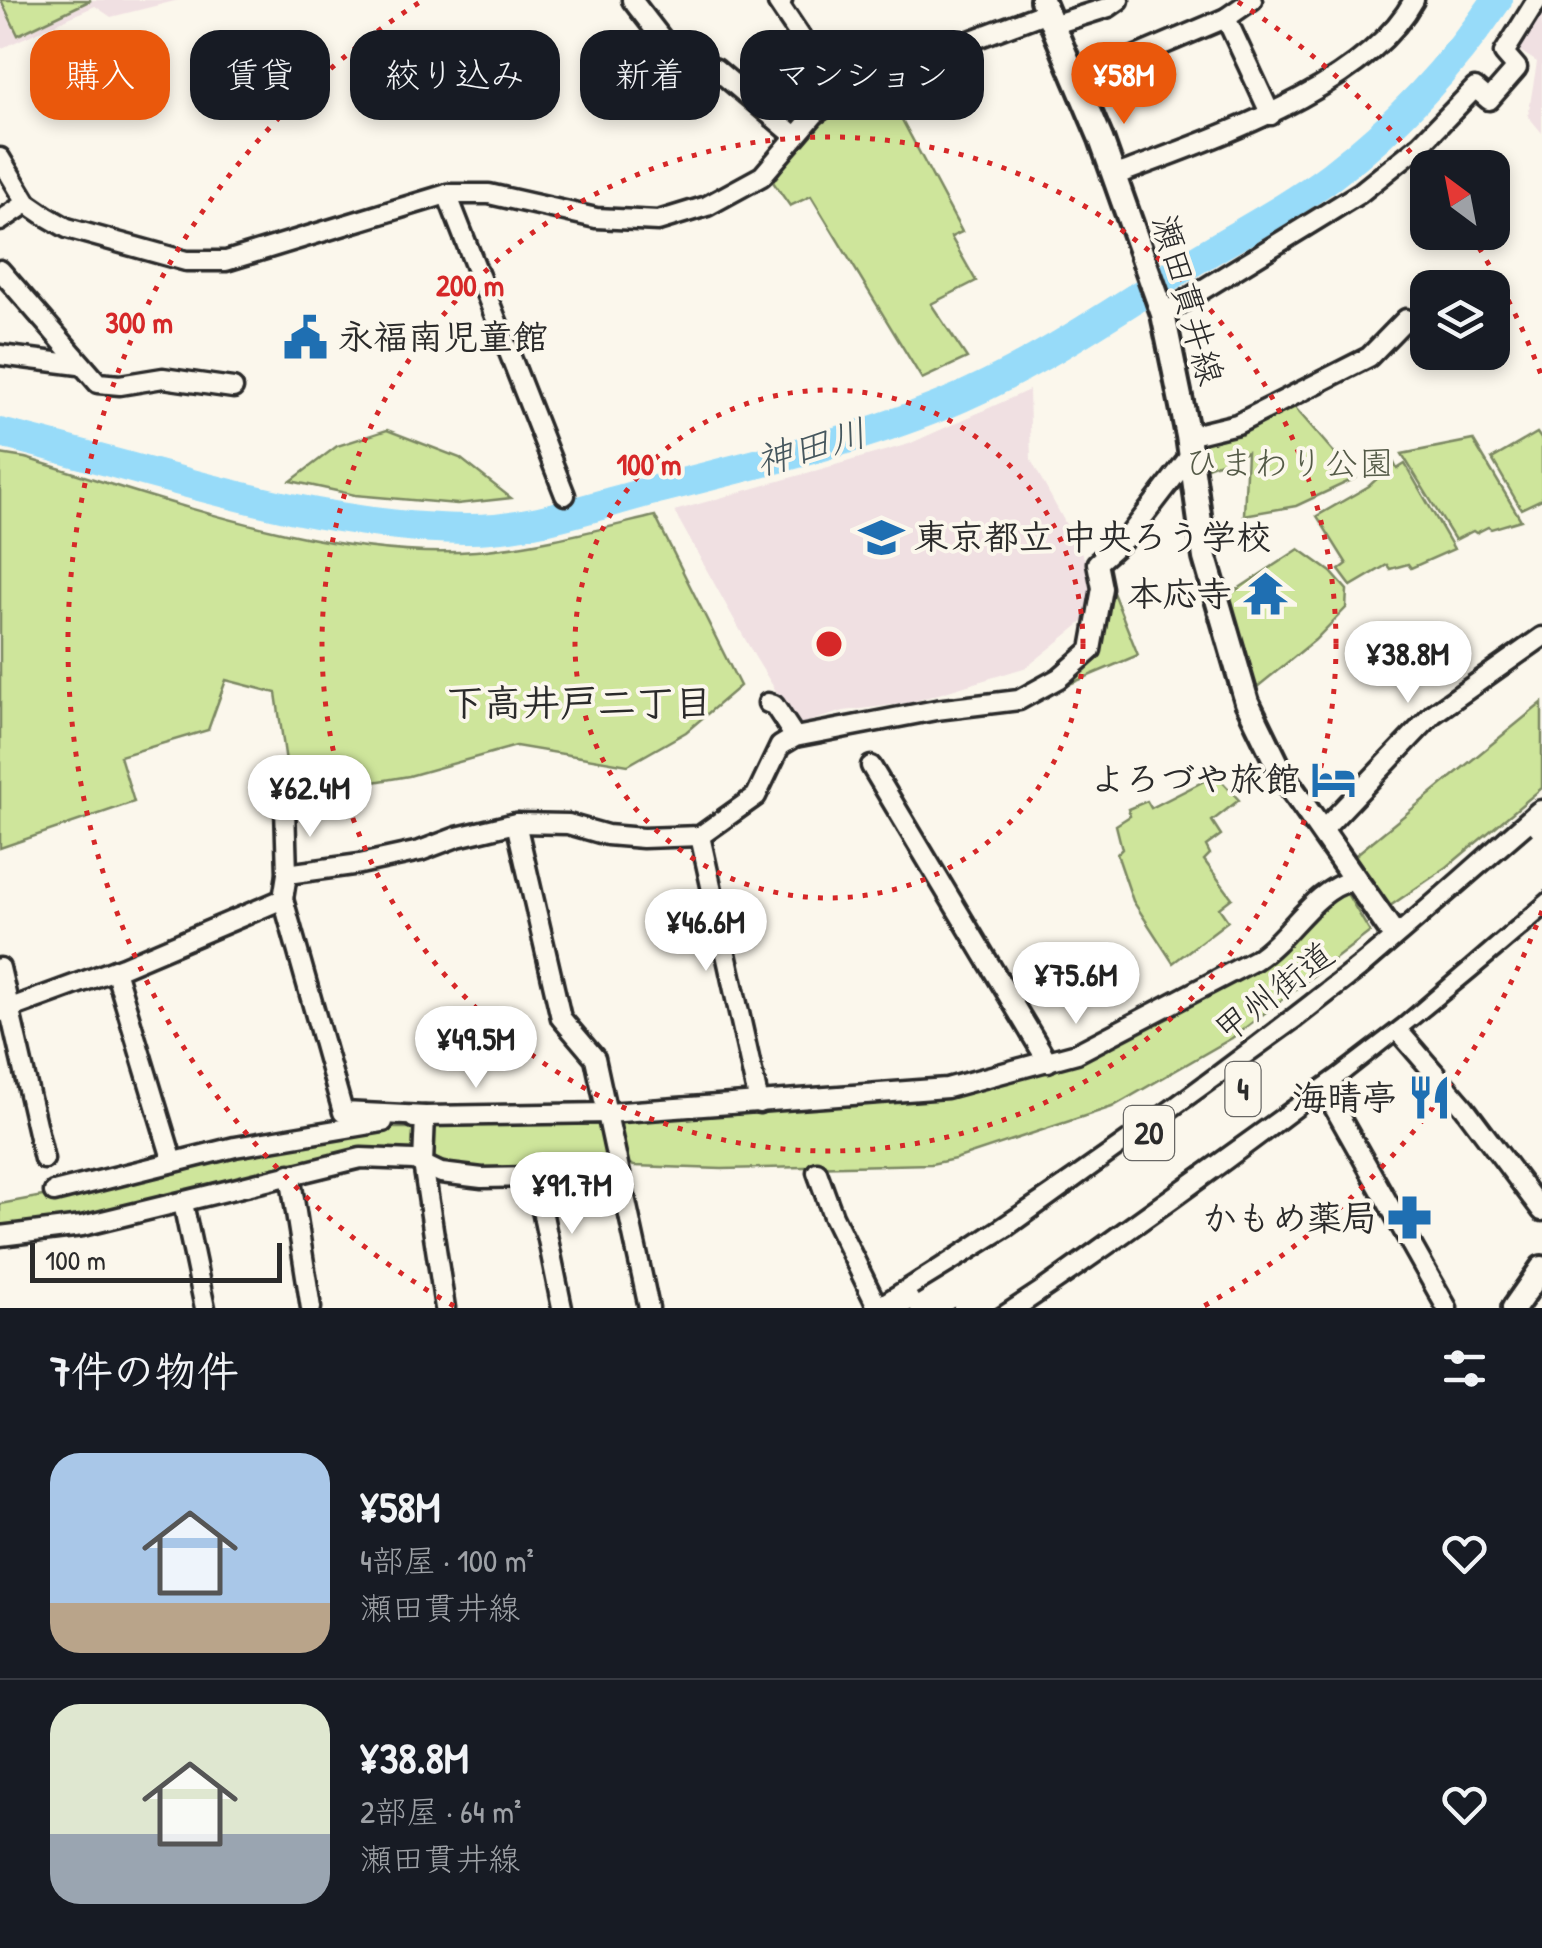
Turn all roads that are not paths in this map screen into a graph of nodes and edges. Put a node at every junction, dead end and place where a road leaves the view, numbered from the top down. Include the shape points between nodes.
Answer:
1 (632, 0) edge
2 (782, 0) edge
3 (1119, 0) edge
4 (1252, 0) edge
5 (1537, 0) edge
6 (1405, 4) edge
7 (1047, 12) edge
8 (1226, 18) junction
9 (796, 30) edge
10 (984, 36) edge
11 (1077, 81) junction
12 (1271, 114) junction
13 (810, 120) edge
14 (795, 136) junction
15 (0, 158) edge
16 (1114, 176) junction
17 (447, 194) junction
18 (27, 203) junction
19 (0, 221) edge
20 (0, 270) edge
21 (1159, 305) junction
22 (1406, 319) dead end
23 (0, 355) edge
24 (79, 365) junction
25 (233, 388) dead end
26 (1189, 446) junction
27 (565, 495) dead end
28 (1542, 637) edge
29 (768, 703) dead end
30 (795, 737) junction
31 (871, 766) dead end
32 (285, 807) dead end
33 (1542, 814) edge
34 (516, 823) junction
35 (1321, 832) junction
36 (700, 836) junction
37 (1542, 846) edge
38 (288, 874) junction
39 (1542, 874) edge
40 (1357, 886) junction
41 (284, 899) junction
42 (1542, 900) edge
43 (1393, 934) junction
44 (0, 968) edge
45 (115, 970) junction
46 (1436, 991) junction
47 (6, 1011) edge
48 (1393, 1026) junction
49 (1048, 1062) junction
50 (1321, 1084) junction
51 (759, 1103) junction
52 (608, 1113) junction
53 (425, 1116) junction
54 (44, 1159) dead end
55 (173, 1162) junction
56 (424, 1163) junction
57 (817, 1172) dead end
58 (290, 1174) junction
59 (620, 1174) junction
60 (534, 1176) junction
61 (54, 1192) dead end
62 (183, 1203) junction
63 (1542, 1211) edge
64 (0, 1236) edge
65 (1542, 1268) edge
66 (205, 1308) edge
67 (311, 1308) edge
68 (445, 1308) edge
69 (562, 1308) edge
70 (649, 1308) edge
71 (878, 1308) edge
72 (887, 1308) edge
73 (925, 1308) edge
74 (968, 1308) edge
75 (1006, 1308) edge
76 (1447, 1308) edge
77 (1514, 1308) edge

1 - 14 street via 673,53 716,70
2 - 9 street
3 - 7 street via 1109,7
4 - 8 street
5 - 21 street via 1504,53 1517,68 1489,100 1476,88 1360,193 1254,262
6 - 12 street via 1382,40 1335,78
7 - 10 street
7 - 11 main road, 瀬田貫井線
8 - 11 street
8 - 12 street
11 - 16 main road, 瀬田貫井線
12 - 16 street
13 - 14 street
14 - 17 street via 762,176 707,206 658,221 596,218 489,194
15 - 18 street
16 - 21 main road, 瀬田貫井線
17 - 18 street via 226,262 202,262 67,228
17 - 27 street
18 - 19 street
20 - 24 street
21 - 26 main road, 瀬田貫井線
22 - 26 street via 1370,358
23 - 24 street
24 - 25 street via 98,383 162,378
26 - 30 street via 1130,534 1097,562 1101,600 1091,650 1059,678 1019,700
26 - 35 main road, 瀬田貫井線 via 1204,558 1247,702
28 - 35 street via 1433,714
29 - 30 street
30 - 36 street via 780,746 756,796
31 - 49 street
32 - 38 street
33 - 43 highway, 甲州街道 / 20
34 - 36 street via 568,824 643,838
34 - 38 street via 420,851
34 - 52 street via 561,1018 595,1058
35 - 40 main road, 瀬田貫井線
36 - 51 street
37 - 73 highway, 4, bridge via 1311,1039 1019,1250
38 - 41 street
39 - 74 highway, 4, bridge via 1321,1058
40 - 43 main road, 瀬田貫井線
40 - 49 street via 1336,884 1255,960
41 - 45 street
41 - 53 street via 343,1112
42 - 46 highway, 20
43 - 46 main road, 瀬田貫井線
43 - 72 highway, 甲州街道 / 20 via 1232,1072 1002,1238
44 - 47 street
45 - 47 street
45 - 55 street
46 - 48 highway, 20
47 - 54 street
48 - 50 highway, 20
48 - 63 street
49 - 51 street via 947,1088
50 - 75 highway, 20
50 - 76 street
51 - 52 street
52 - 53 street
52 - 59 street
53 - 55 street via 282,1137
53 - 56 street
55 - 61 street
56 - 58 street via 361,1158
56 - 60 street via 482,1178
56 - 68 street
57 - 71 street
58 - 62 street
58 - 67 street
59 - 60 street
59 - 70 street
60 - 69 street
62 - 64 street
62 - 66 street
65 - 77 main road

